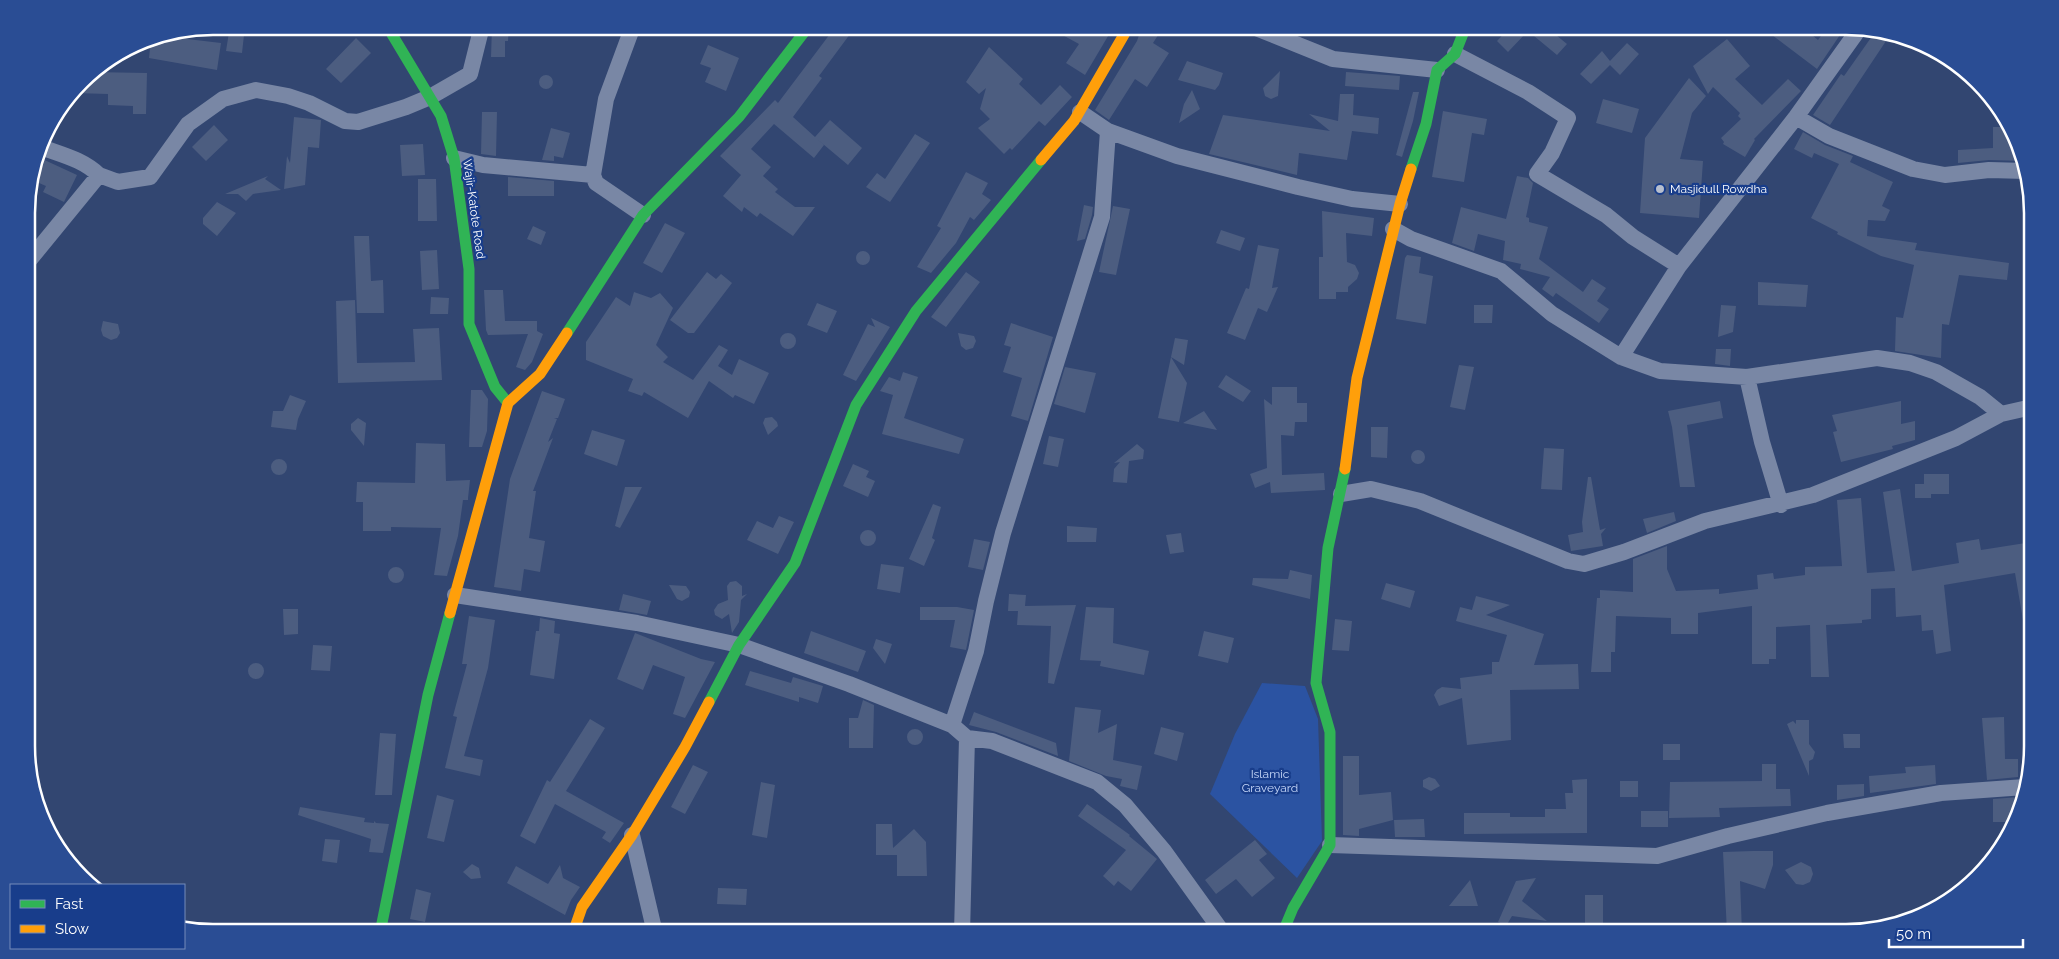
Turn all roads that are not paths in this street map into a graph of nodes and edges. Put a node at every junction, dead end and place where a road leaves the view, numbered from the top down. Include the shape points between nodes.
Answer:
1 (392, 35) edge
2 (480, 35) edge
3 (630, 35) edge
4 (802, 35) edge
5 (1124, 35) edge
6 (1274, 35) edge
7 (1462, 35) edge
8 (1855, 35) edge
9 (1455, 54) junction
10 (1437, 70) junction
11 (430, 98) junction
12 (1080, 112) junction
13 (1796, 117) junction
14 (1108, 131) junction
15 (47, 149) edge
16 (454, 158) junction
17 (2019, 171) edge
18 (593, 174) junction
19 (98, 175) junction
20 (1400, 204) junction
21 (643, 215) junction
22 (1393, 229) junction
23 (35, 253) edge
24 (1679, 266) junction
25 (1621, 357) junction
26 (1747, 377) junction
27 (508, 403) junction
28 (2024, 409) edge
29 (2001, 414) junction
30 (1341, 494) junction
31 (1781, 504) junction
32 (455, 595) junction
33 (738, 645) junction
34 (952, 724) junction
35 (967, 738) junction
36 (2019, 787) edge
37 (632, 835) junction
38 (1330, 845) junction
39 (382, 924) edge
40 (577, 924) edge
41 (653, 924) edge
42 (962, 924) edge
43 (1217, 924) edge
44 (1286, 924) edge

1 - 11 street, Wajir-Katote Road
2 - 11 street via 470,74
3 - 18 street via 606,99
4 - 21 street via 739,117
5 - 12 street
6 - 10 street via 1334,59
7 - 9 street
8 - 13 street
9 - 10 street
9 - 24 street via 1528,92 1568,118 1552,153 1537,174 1606,215 1633,237
10 - 20 street via 1426,124
11 - 16 street, Wajir-Katote Road via 441,116
11 - 19 street via 358,122 345,121 288,96 256,90 223,99 206,109 188,124 150,177 118,182
12 - 14 street
12 - 33 street via 916,311 856,405 795,563
13 - 17 street via 1829,136 1913,169 1945,175 1989,170
13 - 24 street
14 - 20 street via 1176,156 1288,185
14 - 34 street via 1102,217 1004,533 976,651
15 - 19 street via 74,158
16 - 18 street via 483,165
16 - 27 street, Wajir-Katote Road via 469,269 469,324 495,387
18 - 21 street via 596,182
19 - 23 street
20 - 22 street
21 - 27 street via 540,374
22 - 25 street via 1411,239 1501,272 1552,314
22 - 30 street via 1357,378
24 - 25 street
25 - 26 street via 1660,370
26 - 29 street via 1877,358 1910,363 1936,372 1980,397
26 - 31 street
27 - 32 street
28 - 29 street
29 - 31 street via 1956,438 1813,495
30 - 31 street via 1371,488 1420,501 1568,562 1584,564 1705,521
30 - 38 street via 1328,548 1316,683 1330,732
32 - 33 street via 637,623
32 - 39 street via 428,695
33 - 34 street
33 - 37 street via 694,731
34 - 35 street
35 - 42 street
35 - 43 street via 992,741 1097,782 1125,805 1164,851
36 - 38 street via 1941,793 1827,814 1657,856
37 - 40 street via 582,907
37 - 41 street
38 - 44 street

